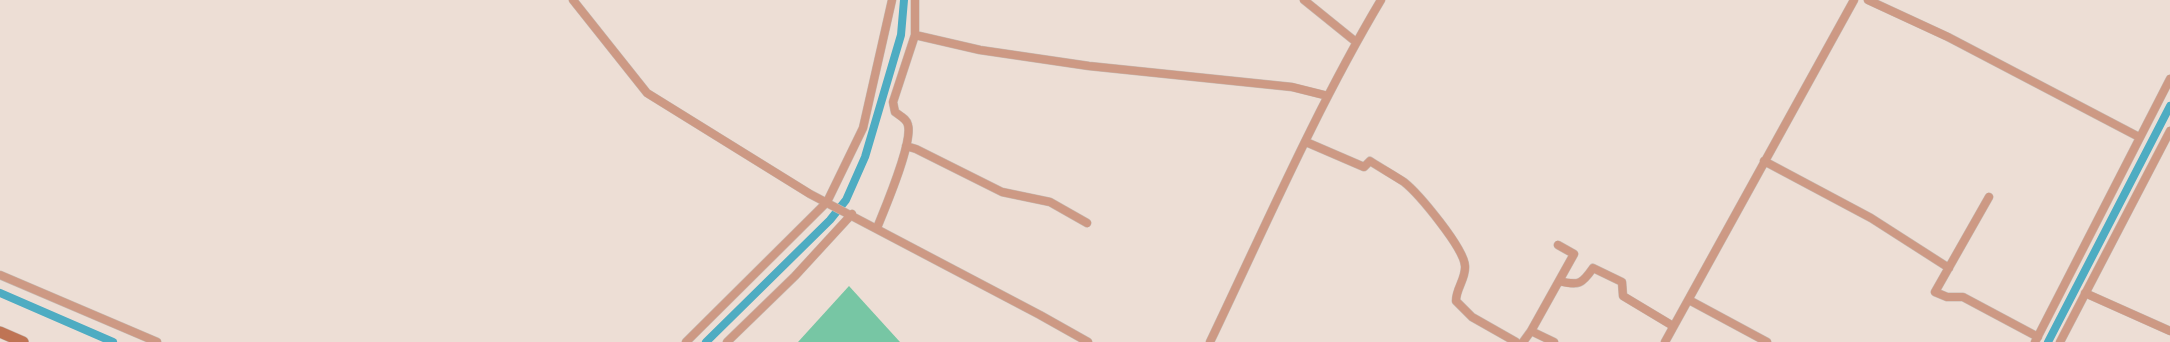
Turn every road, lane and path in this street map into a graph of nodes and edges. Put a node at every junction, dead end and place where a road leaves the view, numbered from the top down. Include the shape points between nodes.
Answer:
1 (573, 0) edge
2 (892, 0) edge
3 (915, 0) edge
4 (1304, 0) edge
5 (1381, 0) edge
6 (1854, 0) edge
7 (1868, 0) edge
8 (915, 35) junction
9 (1356, 42) junction
10 (2170, 79) edge
11 (1328, 96) junction
12 (2170, 131) edge
13 (2139, 137) junction
14 (1306, 142) junction
15 (906, 146) junction
16 (1764, 161) junction
17 (1988, 197) dead end
18 (829, 203) junction
19 (851, 214) junction
20 (1087, 223) dead end
21 (877, 228) junction
22 (1558, 245) dead end
23 (1949, 268) junction
24 (0, 275) edge
25 (1559, 281) junction
26 (2085, 293) junction
27 (1689, 300) junction
28 (1673, 326) junction
29 (1531, 331) junction
30 (2170, 331) edge
31 (0, 332) edge
32 (2036, 339) edge
33 (23, 342) edge
34 (157, 342) edge
35 (686, 342) edge
36 (727, 342) edge
37 (1088, 342) edge
38 (1210, 342) edge
39 (1516, 342) edge
40 (1523, 342) edge
41 (1554, 342) edge
42 (1664, 342) edge
43 (1767, 342) edge
44 (2060, 342) edge

1 - 18 street via 647,93 810,194
2 - 18 street via 863,128
3 - 8 street
4 - 9 street
5 - 9 street
6 - 16 street
7 - 13 street via 1948,37
8 - 11 street via 980,50 1089,66 1292,87
8 - 15 street via 893,102 895,112 908,124
9 - 11 street
10 - 13 street
11 - 14 street
12 - 26 street
13 - 32 street
14 - 38 street
14 - 39 street via 1364,167 1370,161 1405,183 1439,222 1463,257 1464,277 1456,292 1456,301 1472,318
15 - 20 street via 1002,192 1050,202
15 - 21 street
16 - 23 street via 1871,218
16 - 27 street
17 - 23 street
18 - 19 street
18 - 35 street
19 - 21 street
19 - 36 street via 795,276
21 - 37 street
22 - 25 street via 1574,254
23 - 32 street via 1935,292 1947,297 1963,297
24 - 34 street
25 - 28 street via 1577,284 1584,281 1593,268 1622,282 1623,296
25 - 29 street
26 - 30 street
26 - 44 street
27 - 28 street
27 - 43 street
28 - 42 street
29 - 40 street
29 - 41 street
31 - 33 main road

